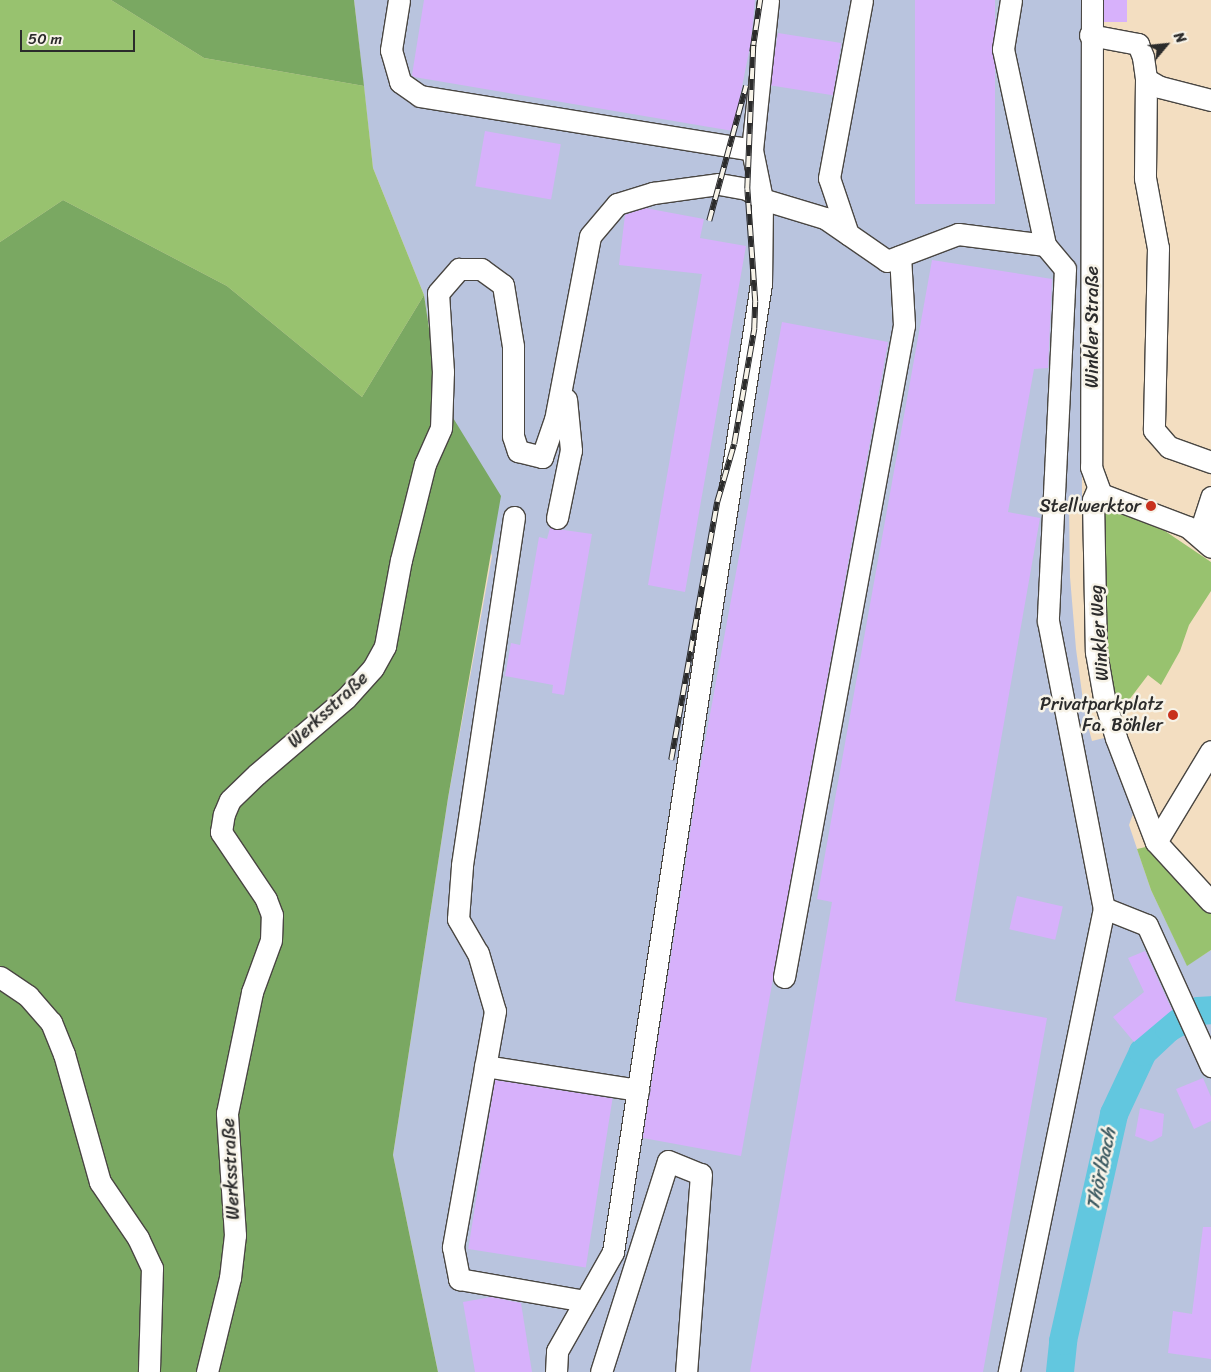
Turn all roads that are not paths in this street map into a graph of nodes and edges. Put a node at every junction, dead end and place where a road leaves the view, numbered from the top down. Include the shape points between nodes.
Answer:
1 (399, 0) edge
2 (768, 0) edge
3 (862, 0) edge
4 (1011, 0) edge
5 (1092, 0) edge
6 (1090, 35) junction
7 (1146, 79) junction
8 (1211, 100) edge
9 (752, 150) junction
10 (762, 199) junction
11 (848, 234) junction
12 (1045, 245) junction
13 (900, 256) junction
14 (564, 374) junction
15 (1211, 462) edge
16 (1098, 488) junction
17 (1211, 497) edge
18 (514, 517) dead end
19 (557, 518) dead end
20 (1205, 541) edge
21 (1211, 751) edge
22 (1156, 842) junction
23 (1211, 902) edge
24 (1104, 908) junction
25 (0, 977) edge
26 (784, 977) dead end
27 (485, 1066) junction
28 (1211, 1066) edge
29 (638, 1090) junction
30 (585, 1300) junction
31 (149, 1372) edge
32 (208, 1372) edge
33 (556, 1372) edge
34 (601, 1372) edge
35 (686, 1372) edge
36 (1009, 1372) edge

1 - 9 street via 391,50 400,82 420,96
2 - 9 street
3 - 11 street via 829,178
4 - 12 street via 1003,49
5 - 6 street, Winkler Straße
6 - 7 street via 1138,44
6 - 16 street, Winkler Straße via 1091,467
7 - 8 street via 1160,87
7 - 15 street via 1145,178 1158,248 1154,430 1169,447
9 - 10 street
10 - 11 street via 825,218
10 - 14 street via 747,189 720,184 653,193 617,204 590,236
10 - 29 street via 761,284
11 - 13 street via 887,261
12 - 13 street via 958,234
12 - 24 street via 1065,268 1048,621
13 - 26 street via 904,325
14 - 19 street via 571,450
14 - 32 street, Werksstraße via 555,420 542,457 518,451 513,436 513,346 502,285 481,269 459,269 438,293 443,372 441,428 425,464 401,560 385,646 373,668 346,698 243,787 230,800 224,814 221,832 256,883 272,916 271,940 252,992 226,1113 235,1235 230,1278
16 - 20 street via 1107,497 1188,527
16 - 22 street, Winkler Weg via 1093,500 1099,670 1116,738
17 - 20 street
18 - 27 street via 462,866 458,919 478,953 495,1011
21 - 22 street
22 - 23 street
24 - 28 street via 1147,924
24 - 36 street
25 - 31 street via 28,996 51,1022 64,1054 100,1182 138,1238 152,1268
27 - 29 street
27 - 30 street via 453,1247 459,1279
29 - 30 street via 613,1252
30 - 33 street via 557,1351
34 - 35 street via 668,1161 701,1174

